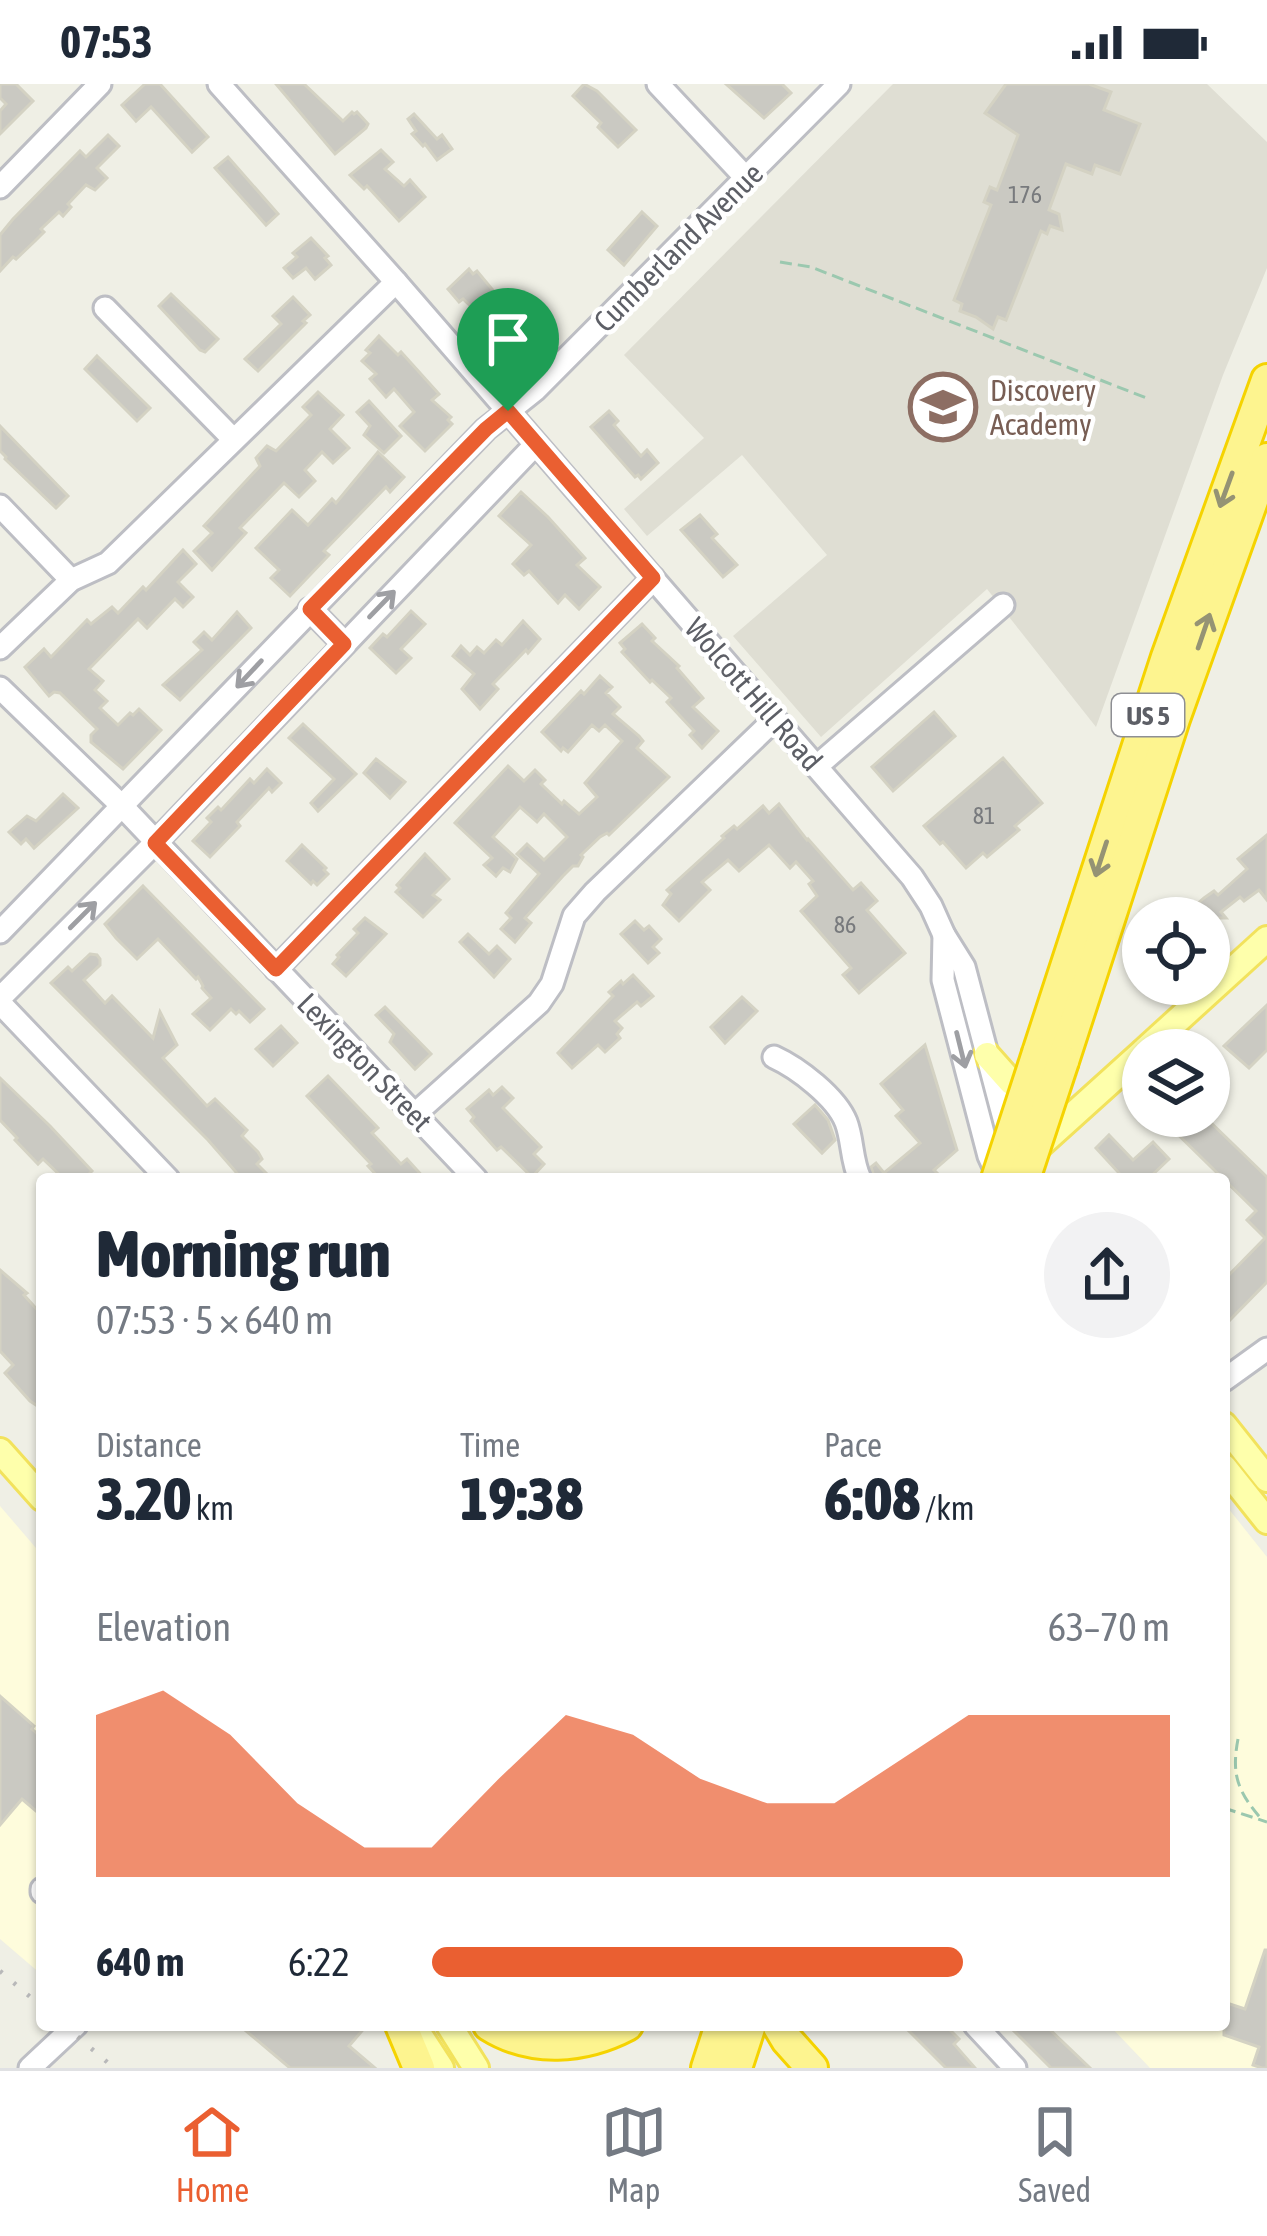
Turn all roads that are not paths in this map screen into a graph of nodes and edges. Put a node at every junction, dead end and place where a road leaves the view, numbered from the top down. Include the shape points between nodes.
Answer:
1 (100, 84) edge
2 (219, 84) edge
3 (658, 84) edge
4 (839, 84) edge
5 (747, 178) junction
6 (0, 187) edge
7 (395, 282) junction
8 (105, 308) dead end
9 (1267, 380) edge
10 (508, 411) junction
11 (233, 439) junction
12 (536, 444) junction
13 (1267, 459) edge
14 (0, 506) edge
15 (653, 578) junction
16 (71, 580) junction
17 (1004, 605) dead end
18 (310, 609) junction
19 (344, 644) junction
20 (0, 648) edge
21 (0, 688) edge
22 (776, 718) junction
23 (817, 766) junction
24 (123, 807) junction
25 (155, 843) junction
26 (0, 932) edge
27 (944, 935) junction
28 (1267, 939) edge
29 (276, 969) junction
30 (0, 1000) edge
31 (973, 1000) junction
32 (950, 1006) junction
33 (1168, 1029) edge
34 (987, 1055) junction
35 (774, 1057) dead end
36 (1050, 1057) junction
37 (1122, 1071) edge
38 (1101, 1090) junction
39 (415, 1114) junction
40 (162, 1173) edge
41 (470, 1173) edge
42 (857, 1173) edge
43 (1008, 1173) edge
44 (1012, 1173) edge
45 (1013, 1173) edge
46 (1015, 1173) edge
47 (1267, 1349) edge
48 (1230, 1376) edge
49 (1230, 1433) edge
50 (0, 1451) edge
51 (1230, 1475) edge
52 (1267, 1479) edge
53 (36, 1491) edge
54 (1267, 1522) edge
55 (70, 2031) edge
56 (404, 2031) edge
57 (417, 2031) edge
58 (453, 2031) edge
59 (501, 2031) edge
60 (614, 2031) edge
61 (719, 2031) edge
62 (748, 2031) edge
63 (782, 2031) edge
64 (980, 2031) edge
65 (30, 2068) edge
66 (419, 2068) edge
67 (441, 2068) edge
68 (476, 2068) edge
69 (707, 2068) edge
70 (736, 2068) edge
71 (812, 2068) edge
72 (1016, 2068) edge

1 - 6 street
2 - 7 street, Wolcott Hill Road
3 - 5 street
4 - 5 street, Cumberland Avenue
5 - 10 street, Cumberland Avenue
7 - 10 street, Wolcott Hill Road
7 - 11 street
8 - 11 street
9 -> 36 highway, US 5 via 1167,657
10 - 12 street, Wolcott Hill Road
10 - 18 street, Cumberland Avenue
11 - 16 street via 108,563
12 - 15 street, Wolcott Hill Road
19 -> 12 street
36 -> 13 highway, US 5
14 - 16 street
15 - 22 street, Wolcott Hill Road
15 - 29 street
16 - 20 street
17 - 23 street
18 - 19 street
18 -> 24 street, Cumberland Avenue
19 - 25 street
21 - 24 street, Lexington Street
22 - 23 street, Wolcott Hill Road
22 - 39 street via 595,892 574,916 538,1003
23 - 27 street, Wolcott Hill Road via 912,877
24 - 25 street, Lexington Street
24 - 26 street, Cumberland Avenue
25 - 29 street, Lexington Street
30 -> 25 street
27 - 31 street, Wolcott Hill Road
27 - 32 street, Wolcott Hill Road
28 - 33 main road
29 - 39 street, Lexington Street
30 - 40 street
31 - 32 street
31 - 34 street, Wolcott Hill Road
32 -> 43 street, Wolcott Hill Road via 988,1156
34 - 38 main road via 1007,1079 1038,1094
34 - 44 street, Wolcott Hill Road
35 - 42 street via 796,1067 845,1118
36 - 45 highway, US 5, bridge
37 - 38 main road
38 - 46 main road
39 - 41 street, Lexington Street
47 - 48 street
49 - 52 main road
50 - 53 main road
51 - 54 main road
55 - 65 street
56 - 66 highway
57 - 67 main road
58 - 68 main road
59 - 60 highway via 560,2044
61 - 69 highway
62 - 70 highway
63 - 71 highway
64 - 72 street

